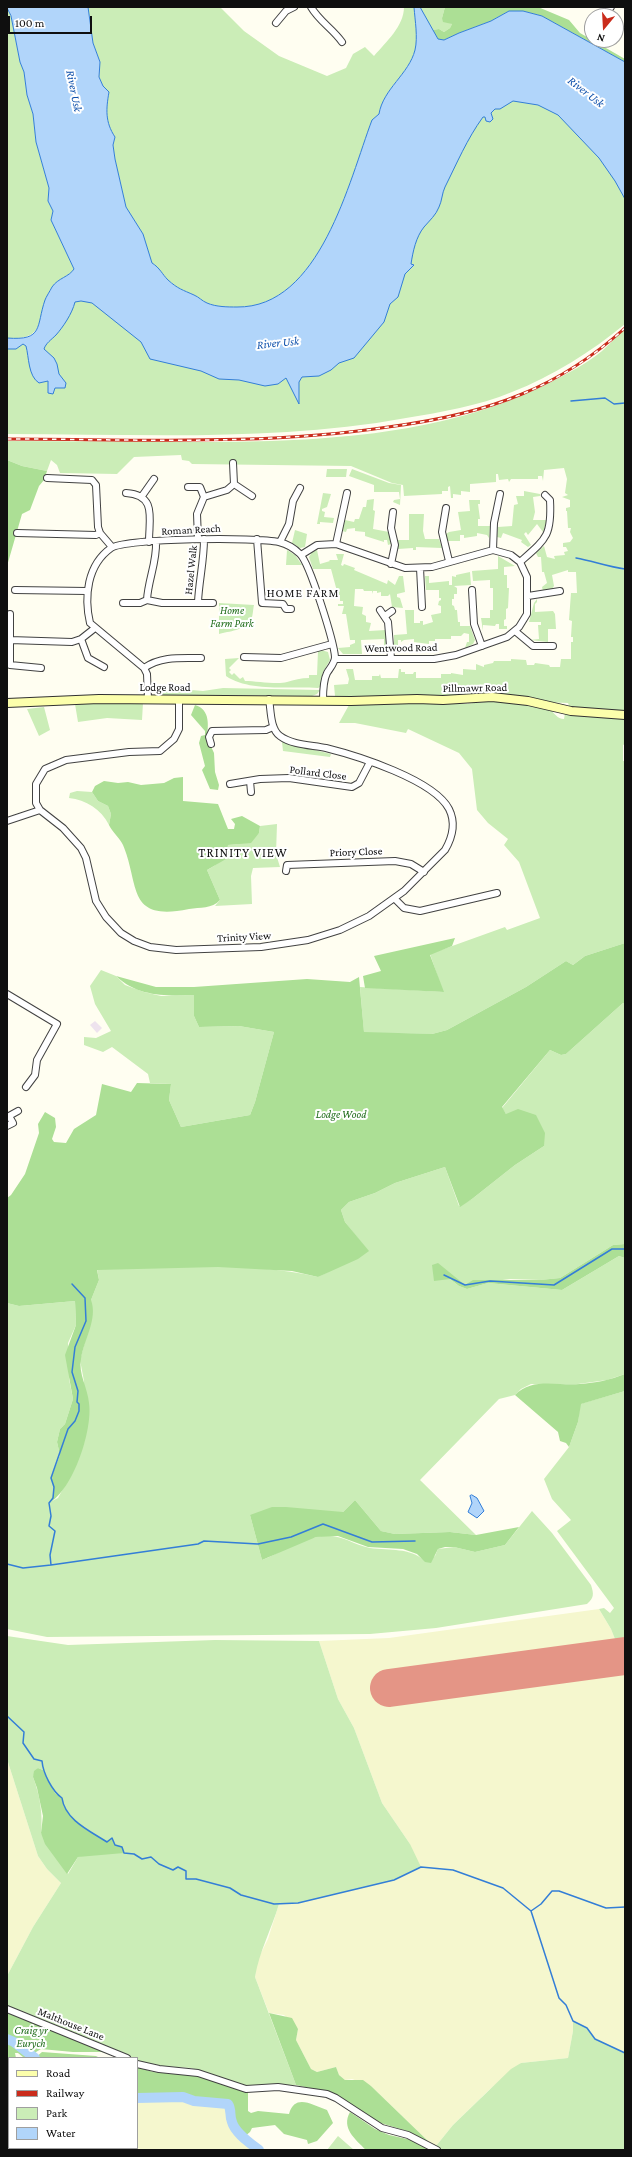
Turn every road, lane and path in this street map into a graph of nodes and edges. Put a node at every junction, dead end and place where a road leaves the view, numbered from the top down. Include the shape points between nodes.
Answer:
1 (278, 7) edge
2 (294, 7) edge
3 (311, 7) edge
4 (284, 13) junction
5 (276, 23) dead end
6 (342, 42) dead end
7 (233, 463) dead end
8 (47, 478) dead end
9 (154, 479) dead end
10 (234, 484) junction
11 (188, 487) dead end
12 (300, 488) dead end
13 (126, 493) dead end
14 (347, 493) dead end
15 (500, 494) dead end
16 (544, 495) dead end
17 (142, 496) junction
18 (252, 496) dead end
19 (204, 497) junction
20 (446, 508) dead end
21 (393, 512) dead end
22 (16, 533) dead end
23 (100, 533) junction
24 (201, 539) junction
25 (256, 539) junction
26 (149, 542) junction
27 (156, 542) junction
28 (280, 542) junction
29 (336, 544) junction
30 (112, 547) junction
31 (493, 550) junction
32 (301, 555) junction
33 (449, 561) junction
34 (520, 562) junction
35 (391, 564) junction
36 (420, 568) junction
37 (15, 590) dead end
38 (472, 590) dead end
39 (87, 591) junction
40 (560, 591) dead end
41 (528, 596) junction
42 (147, 600) junction
43 (198, 602) junction
44 (123, 603) dead end
45 (213, 603) dead end
46 (422, 607) dead end
47 (291, 609) dead end
48 (380, 610) dead end
49 (392, 612) dead end
50 (10, 614) dead end
51 (385, 616) junction
52 (95, 628) junction
53 (515, 631) junction
54 (81, 639) junction
55 (10, 640) junction
56 (332, 644) junction
57 (482, 646) junction
58 (549, 653) dead end
59 (244, 657) dead end
60 (201, 658) dead end
61 (335, 658) junction
62 (391, 658) junction
63 (8, 665) edge
64 (104, 667) dead end
65 (40, 668) dead end
66 (144, 668) junction
67 (148, 699) junction
68 (269, 699) junction
69 (179, 700) junction
70 (324, 700) junction
71 (7, 703) edge
72 (625, 715) edge
73 (273, 727) junction
74 (238, 730) junction
75 (237, 738) dead end
76 (211, 744) dead end
77 (370, 762) junction
78 (250, 781) junction
79 (230, 784) dead end
80 (251, 792) dead end
81 (40, 810) junction
82 (7, 821) edge
83 (280, 867) dead end
84 (424, 872) junction
85 (497, 893) dead end
86 (395, 899) junction
87 (7, 994) edge
88 (26, 1087) dead end
89 (18, 1111) dead end
90 (7, 1126) edge
91 (7, 2009) edge
92 (125, 2057) edge
93 (138, 2064) edge
94 (437, 2150) edge

1 - 4 street
2 - 4 street
3 - 6 street via 316,17 335,32
4 - 5 street
7 - 10 street
8 - 23 street via 92,480 96,485
9 - 17 street
10 - 18 street
10 - 19 street via 227,490
11 - 19 street via 200,487
12 - 28 street via 293,501 289,524
13 - 17 street
14 - 29 street
15 - 31 street via 494,523
16 - 34 street via 550,500 551,526 543,542
17 - 26 street via 148,506
19 - 24 street, Hazel Walk via 197,514
20 - 33 street via 442,532
21 - 35 street via 391,528 395,545
22 - 23 street
23 - 30 street
24 - 25 street, Roman Reach
24 - 27 street, Roman Reach
24 - 43 street, Hazel Walk via 203,569 198,583
25 - 28 street, Roman Reach
25 - 47 street via 262,602 280,603 286,609
26 - 27 street, Roman Reach
26 - 30 street, Roman Reach
27 - 42 street via 156,558
28 - 32 street, Roman Reach
29 - 32 street via 317,545
29 - 35 street
30 - 39 street via 99,560
31 - 33 street
31 - 34 street via 511,555
32 - 56 street via 311,577
33 - 36 street
34 - 41 street, Wentwood Road via 527,577
35 - 36 street via 404,568
36 - 46 street
37 - 39 street
38 - 57 street via 474,624
39 - 52 street via 90,623
40 - 41 street
41 - 53 street, Wentwood Road via 527,614
42 - 43 street, Hazel Walk via 162,603
42 - 44 street, Hazel Walk via 140,603
43 - 45 street, Hazel Walk
48 - 51 street
49 - 51 street
50 - 55 street
51 - 62 street via 388,622
52 - 54 street
52 - 66 street
53 - 57 street, Wentwood Road via 507,637
53 - 58 street via 533,646 551,646
54 - 55 street via 72,642
54 - 64 street via 88,658
55 - 63 street
56 - 59 street via 281,658
56 - 61 street
57 - 62 street, Wentwood Road via 434,659
60 - 66 street via 154,661
61 - 62 street, Wentwood Road
61 - 70 street via 325,680
63 - 65 street
66 - 67 street via 147,674
67 - 69 street, Lodge Road
67 - 71 street, Lodge Road via 99,698
68 - 69 street, Lodge Road
68 - 70 street, Lodge Road
68 - 73 street
69 - 81 street via 179,729 168,746 155,752 129,752 53,764 46,769 36,784 36,803
70 - 72 street, Pillmawr Road via 509,698 571,711
73 - 74 street via 266,730
73 - 77 street, Trinity View via 279,736 287,740 325,748
74 - 75 street
74 - 76 street via 212,731 209,737
77 - 78 street, Pollard Close via 359,784 352,787 289,778
77 - 84 street, Trinity View via 433,792 450,810 453,828 451,840 446,850
78 - 79 street, Pollard Close
78 - 80 street
81 - 82 street
81 - 86 street, Trinity View via 63,828 81,848 86,858 96,901 106,917 121,933 150,947 204,949 286,945 340,930 369,916
83 - 84 street, Priory Close via 395,861 411,864
84 - 86 street, Trinity View
85 - 86 street via 420,911 404,908
87 - 88 street via 57,1024 37,1060 35,1076
89 - 90 street via 9,1116 13,1123
91 - 92 street, Malthouse Lane
93 - 94 street via 198,2073 246,2089 278,2087 327,2094 382,2128 408,2135

